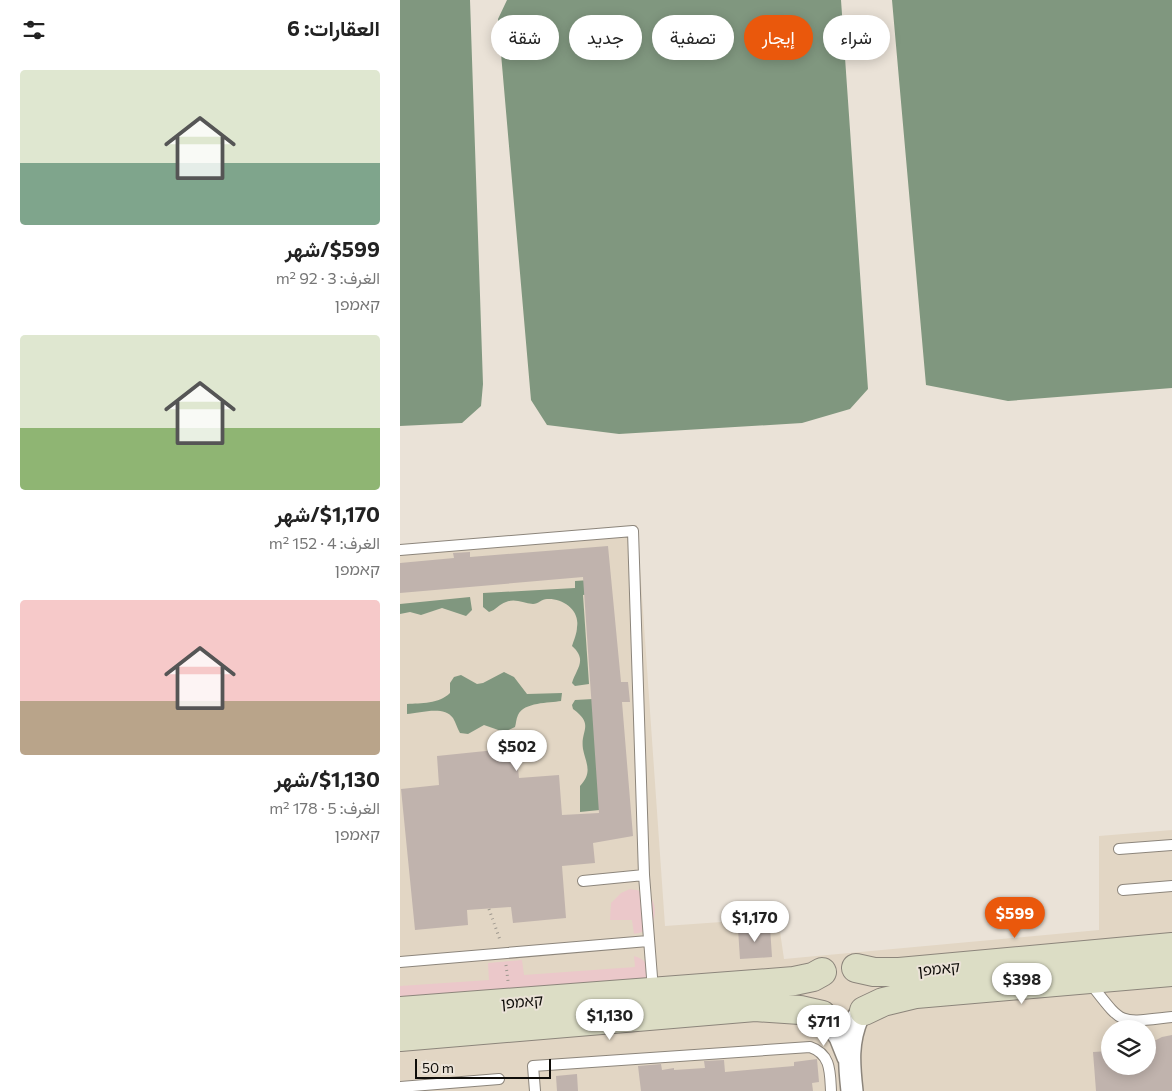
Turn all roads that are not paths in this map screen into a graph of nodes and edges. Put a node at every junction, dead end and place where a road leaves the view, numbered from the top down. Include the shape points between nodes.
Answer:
1 (400, 550) edge
2 (1172, 845) edge
3 (1119, 849) dead end
4 (644, 875) junction
5 (583, 881) dead end
6 (1172, 886) edge
7 (1123, 890) dead end
8 (648, 941) junction
9 (1172, 947) edge
10 (400, 962) edge
11 (856, 968) junction
12 (822, 972) junction
13 (1172, 972) edge
14 (1086, 978) junction
15 (653, 990) junction
16 (400, 1011) edge
17 (861, 1014) junction
18 (824, 1017) junction
19 (1172, 1018) edge
20 (400, 1037) edge
21 (848, 1060) junction
22 (499, 1079) dead end
23 (400, 1087) edge
24 (535, 1091) edge
25 (831, 1091) edge
26 (852, 1091) edge

1 - 4 lane via 633,531
2 - 3 lane
4 - 5 lane
4 - 8 lane
6 - 7 lane
8 - 10 lane
8 - 15 lane
9 - 11 street, קאמפן via 899,972
11 - 12 street via 834,964
11 - 17 street via 867,979 870,988 870,997
12 - 15 street, קאמפן via 794,981
12 - 18 street via 813,984 812,994
13 - 14 street, קאמפן
14 - 17 street, קאמפן via 916,994 883,1002
14 - 19 lane via 1121,1019 1135,1022
15 - 16 street, קאמפן
17 - 18 street via 845,1022
17 - 21 street via 852,1031
18 - 20 street, קאמפן via 800,1010 755,1007
18 - 21 street via 840,1037
21 - 26 street
22 - 23 lane
24 - 25 lane via 533,1066 810,1047 819,1050 829,1064

